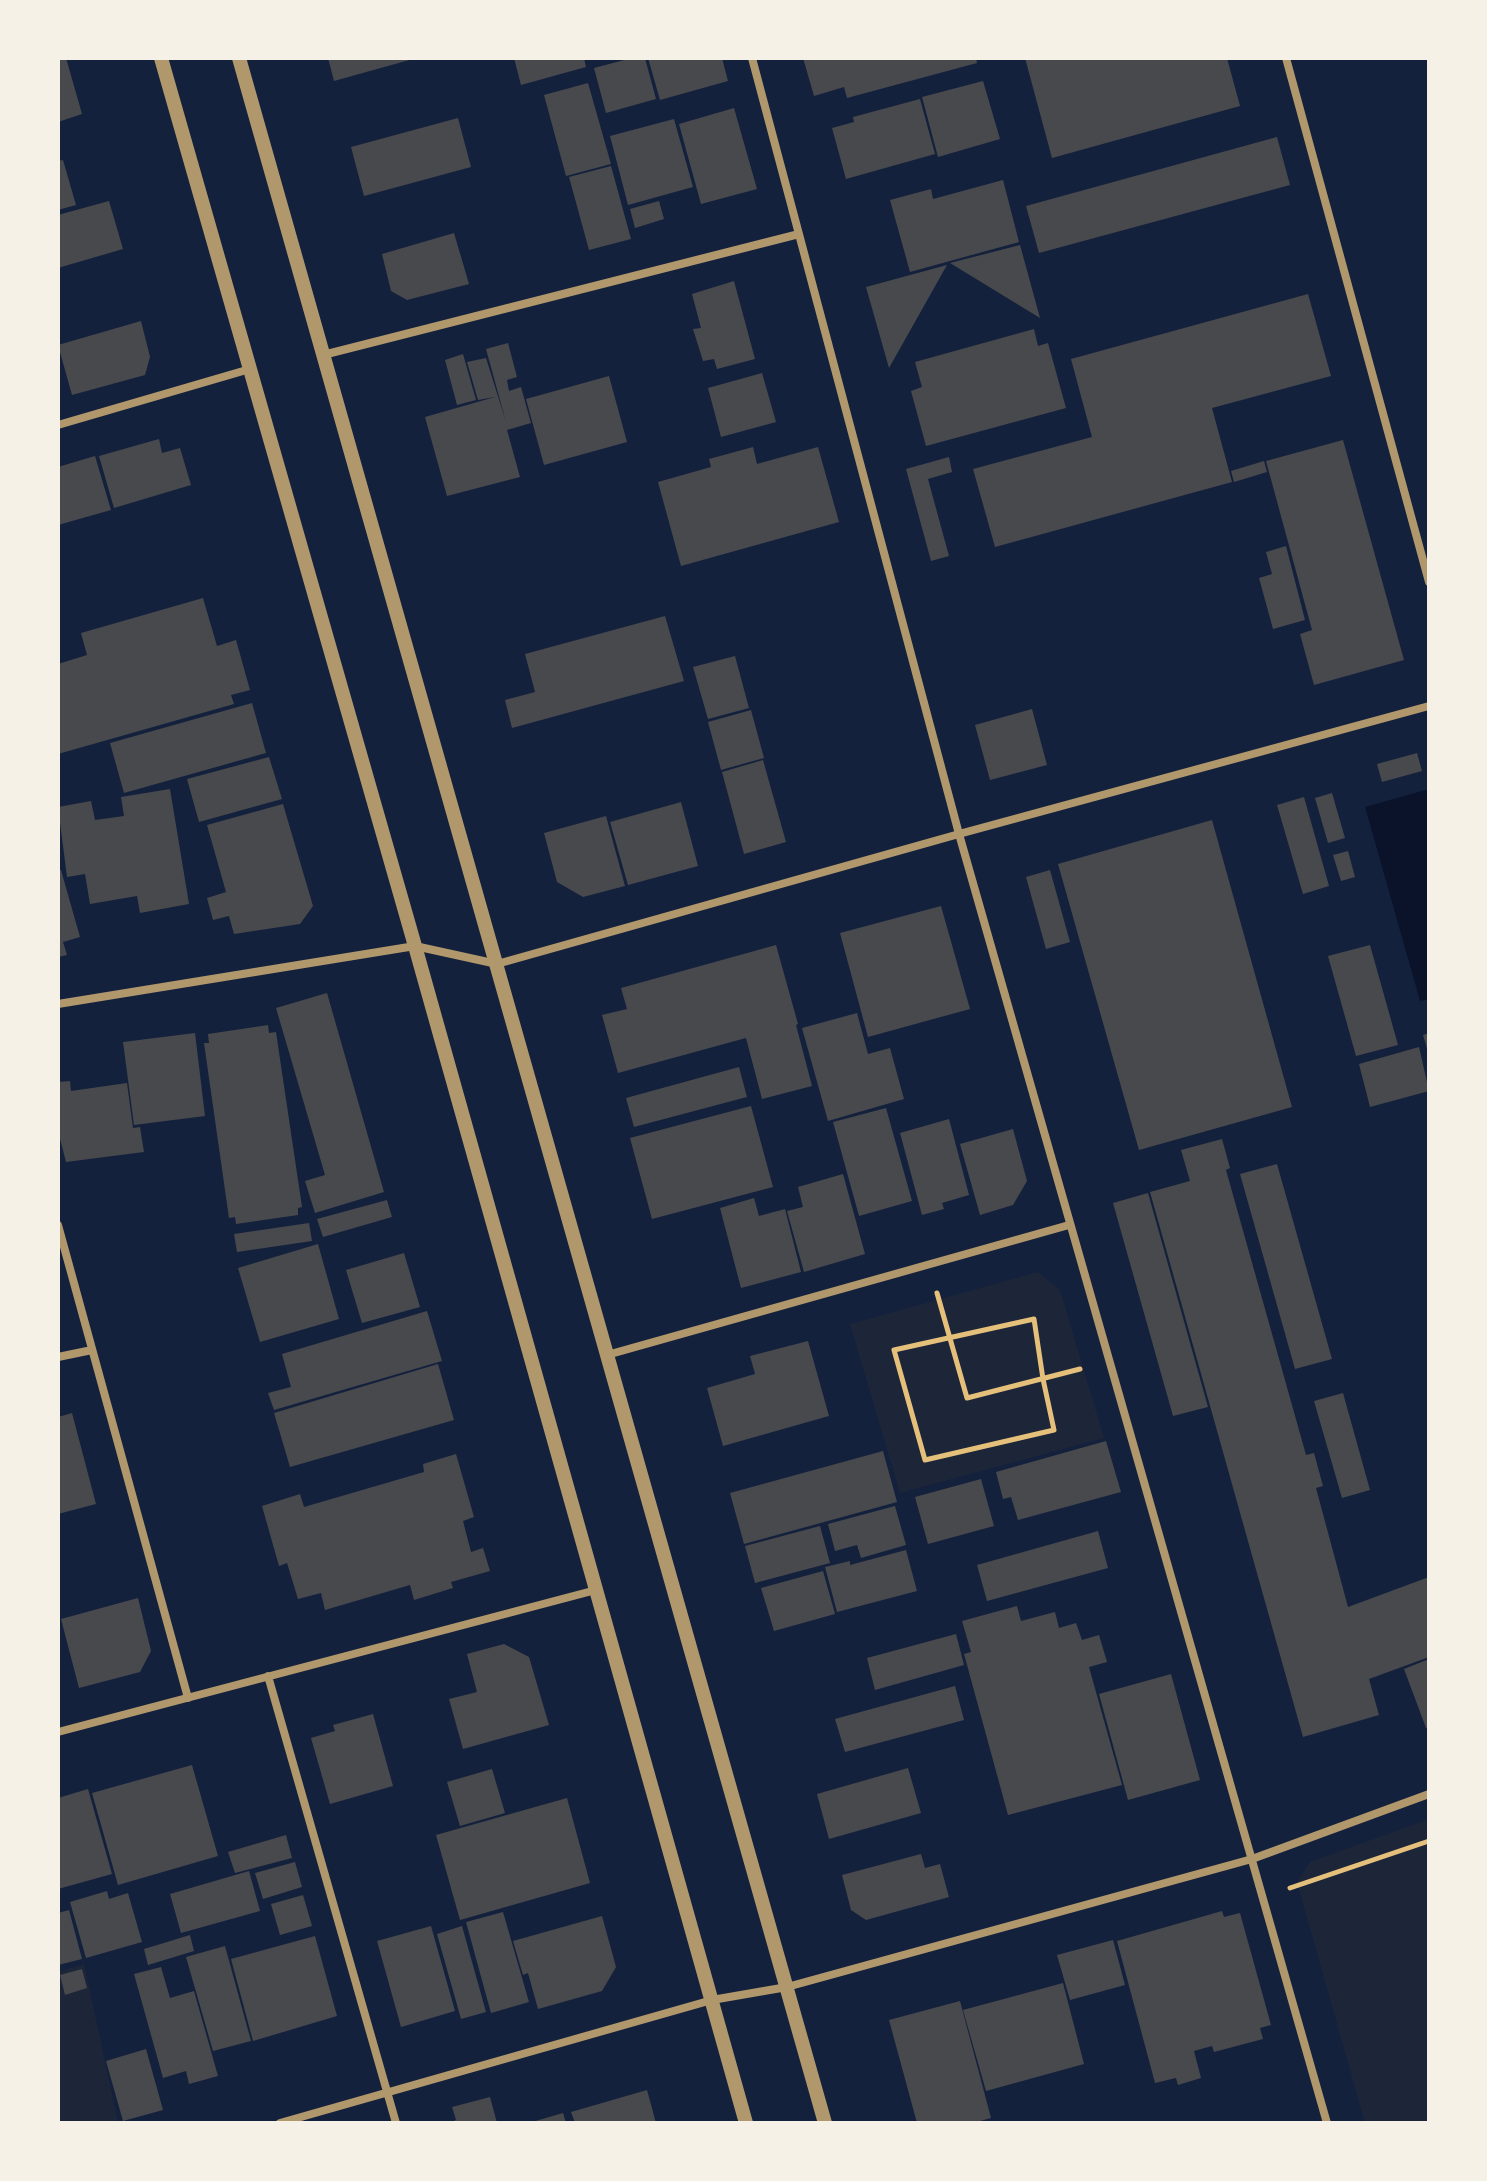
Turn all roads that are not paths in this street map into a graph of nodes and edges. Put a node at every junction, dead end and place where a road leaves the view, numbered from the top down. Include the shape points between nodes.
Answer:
1 (161, 58) edge
2 (239, 58) edge
3 (752, 58) edge
4 (1286, 58) edge
5 (799, 234) junction
6 (323, 355) junction
7 (250, 369) junction
8 (58, 425) edge
9 (1429, 582) edge
10 (1429, 706) edge
11 (959, 834) junction
12 (415, 946) junction
13 (497, 964) junction
14 (58, 1004) edge
15 (58, 1225) edge
16 (1069, 1225) junction
17 (92, 1350) junction
18 (607, 1355) junction
19 (58, 1357) edge
20 (596, 1590) junction
21 (268, 1676) junction
22 (188, 1698) junction
23 (58, 1732) edge
24 (1429, 1794) edge
25 (1252, 1859) junction
26 (787, 1987) junction
27 (712, 2000) junction
28 (388, 2092) junction
29 (280, 2123) edge
30 (396, 2123) edge
31 (746, 2123) edge
32 (825, 2123) edge
33 (1327, 2123) edge

1 - 7 street
2 - 6 street
3 - 5 street
4 - 9 street
5 - 6 street
5 - 11 street
6 - 13 street
7 - 8 street
7 - 12 street
10 - 11 street
11 - 13 street
11 - 16 street
12 - 13 street
12 - 14 street
12 - 20 street
13 - 18 street
15 - 17 street
16 - 18 street
16 - 25 street
17 - 19 street
17 - 22 street
18 - 26 street
20 - 21 street
20 - 27 street
21 - 22 street
21 - 28 street
22 - 23 street
24 - 25 street
25 - 26 street
25 - 33 street
26 - 27 street
26 - 32 street
27 - 28 street
27 - 31 street
28 - 29 street
28 - 30 street

